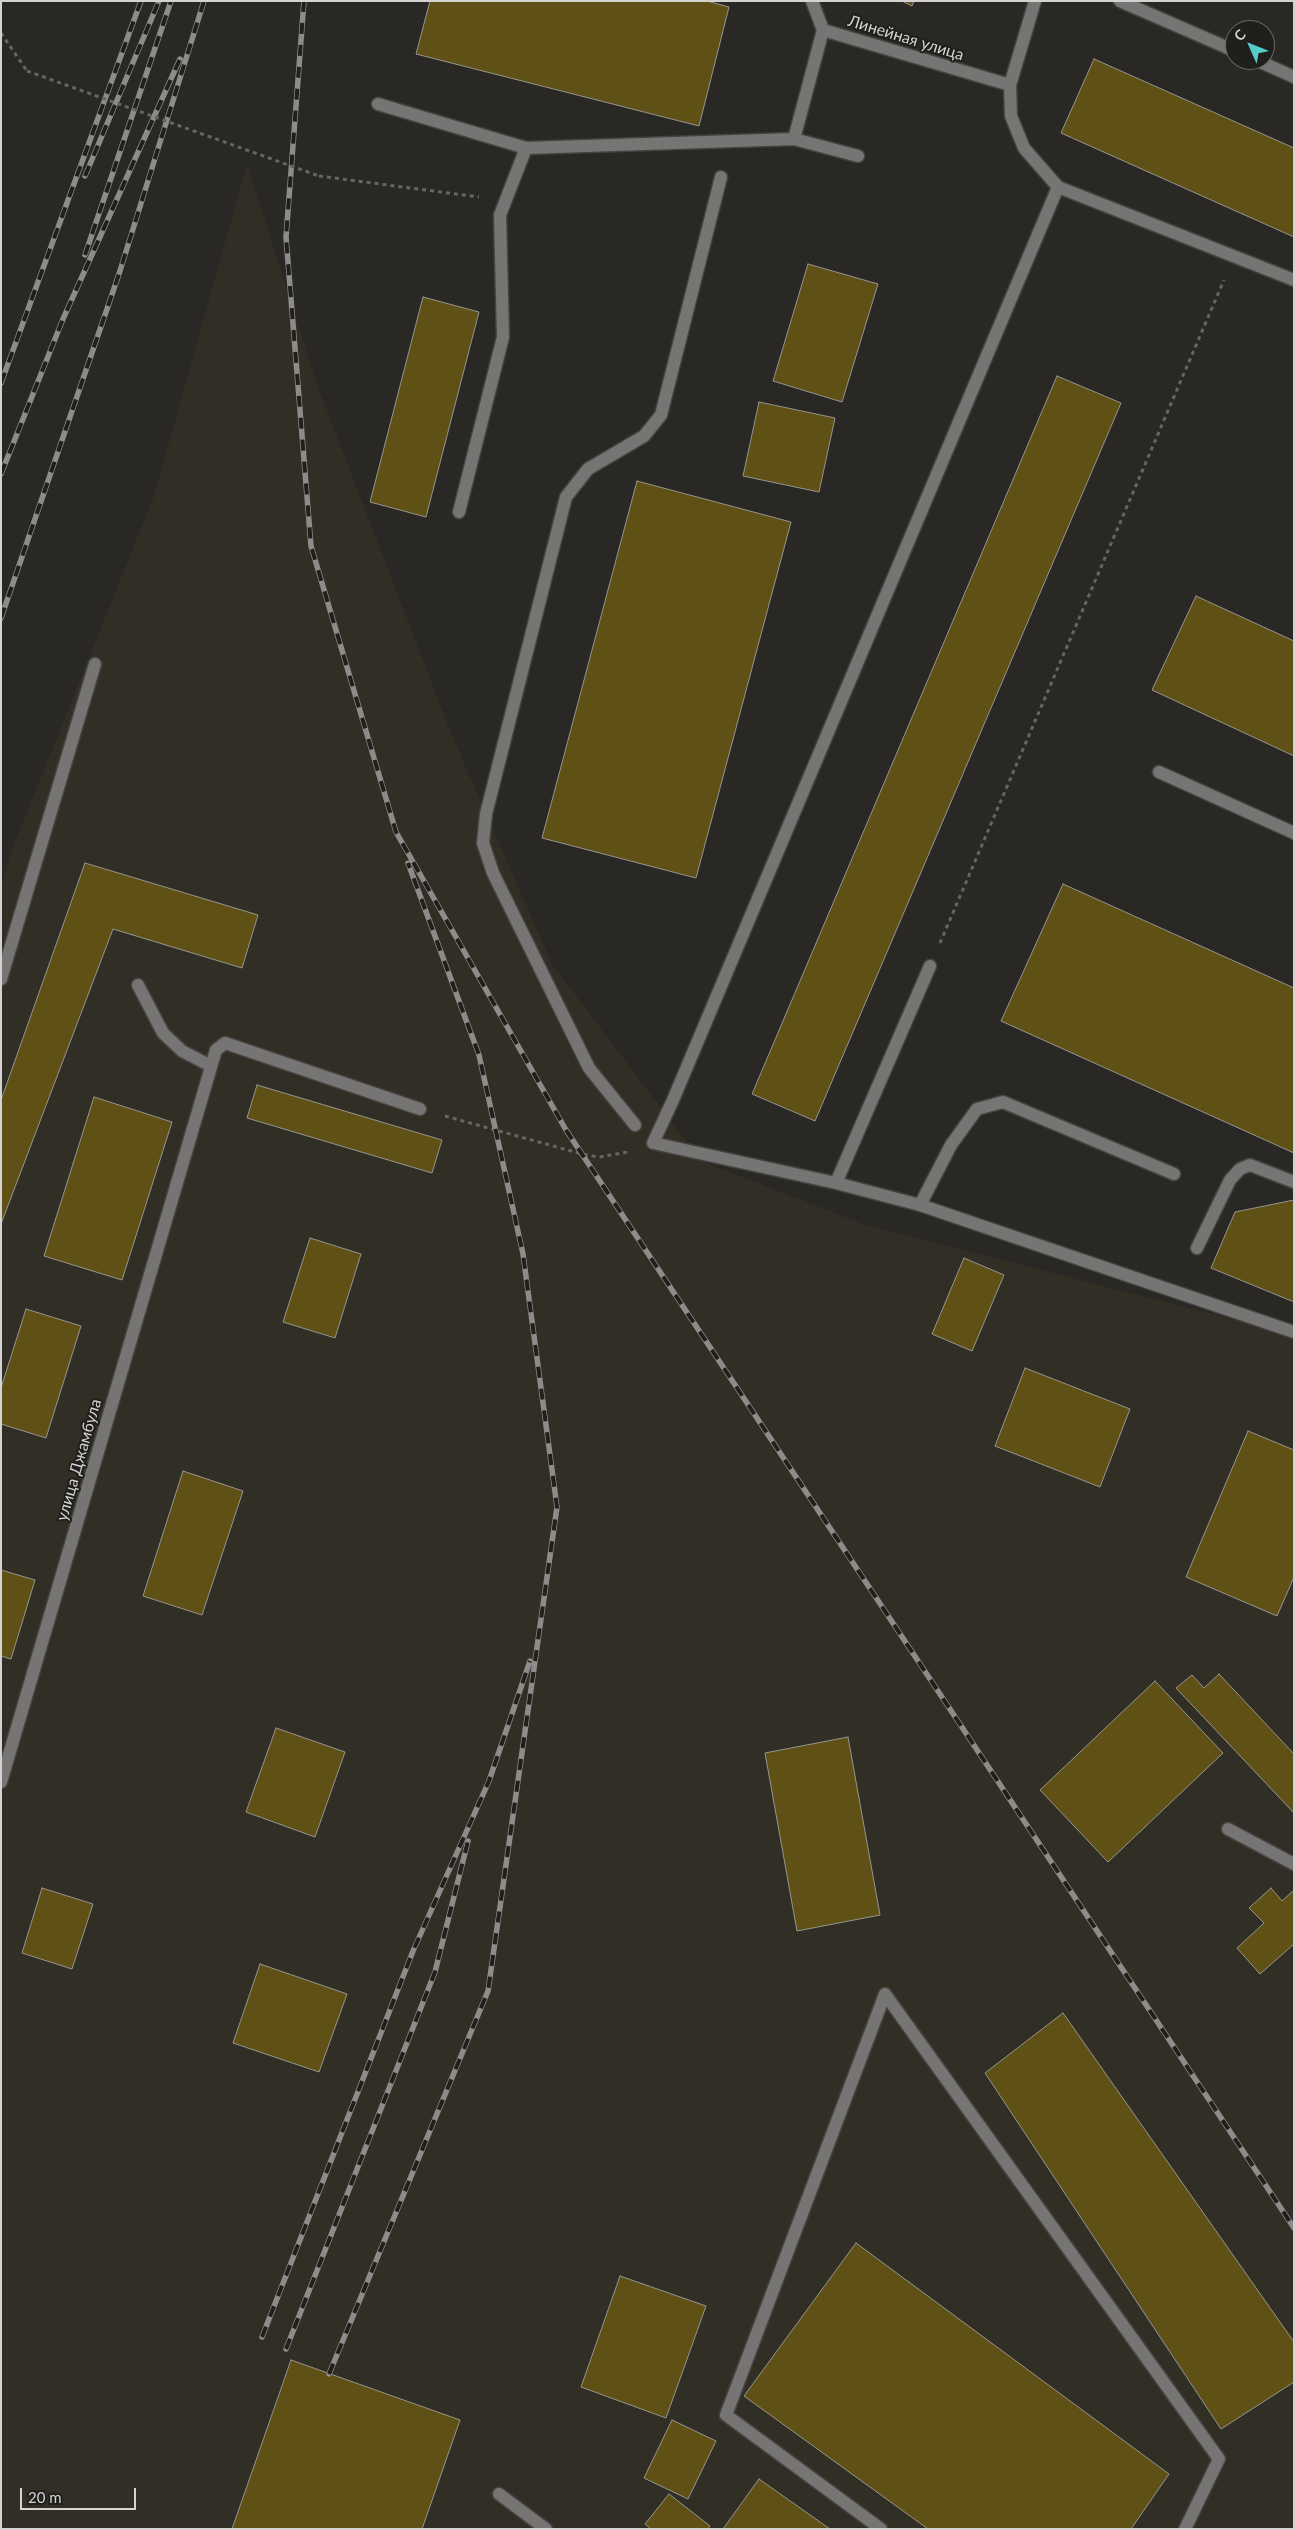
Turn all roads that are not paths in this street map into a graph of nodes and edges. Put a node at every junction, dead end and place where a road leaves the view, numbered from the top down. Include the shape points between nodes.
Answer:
1 (812, 1) edge
2 (1036, 1) edge
3 (1120, 1) edge
4 (823, 30) junction
5 (1225, 47) edge
6 (1275, 68) edge
7 (1294, 77) edge
8 (1010, 85) junction
9 (378, 104) dead end
10 (794, 139) junction
11 (526, 148) junction
12 (858, 156) dead end
13 (720, 177) dead end
14 (1058, 186) junction
15 (1294, 280) edge
16 (460, 512) dead end
17 (95, 664) dead end
18 (1159, 772) dead end
19 (1294, 833) edge
20 (930, 966) road end
21 (1, 979) edge
22 (138, 985) dead end
23 (211, 1066) junction
24 (420, 1109) road end
25 (635, 1125) dead end
26 (1174, 1174) dead end
27 (1294, 1182) edge
28 (836, 1183) junction
29 (920, 1205) junction
30 (1198, 1248) dead end
31 (1294, 1332) edge
32 (1, 1782) edge
33 (1228, 1829) dead end
34 (1294, 1864) edge
35 (498, 2494) dead end
36 (546, 2529) edge
37 (881, 2529) edge
38 (1185, 2529) edge

1 - 4 street, Линейная улица
2 - 8 street
3 - 5 street
4 - 8 street, Линейная улица
4 - 10 street
6 - 7 street
8 - 14 street via 1011,116 1024,148
9 - 11 street
10 - 11 street
10 - 12 street
11 - 16 street via 500,215 503,337
13 - 25 street via 661,415 644,436 588,469 566,497 486,814 483,843 493,874 589,1068
14 - 15 street
14 - 28 street via 653,1143
17 - 21 street
18 - 19 street
20 - 28 street
22 - 23 street via 163,1033 182,1051
23 - 24 street, улица Джамбула via 216,1050 225,1043
23 - 32 street, улица Джамбула
26 - 29 street via 1003,1102 977,1109 951,1145
27 - 30 street via 1250,1165 1240,1169 1230,1180
28 - 29 street
29 - 31 street
33 - 34 street
35 - 36 street
37 - 38 street via 726,2415 885,1994 1219,2459

